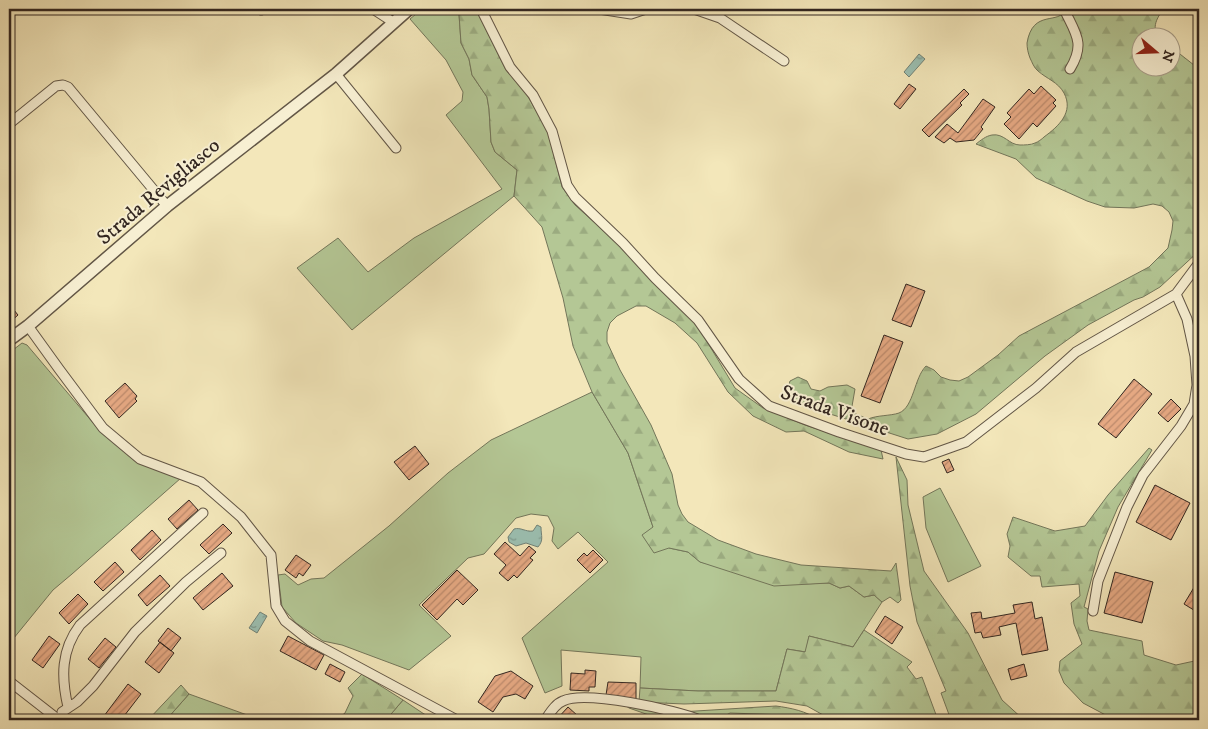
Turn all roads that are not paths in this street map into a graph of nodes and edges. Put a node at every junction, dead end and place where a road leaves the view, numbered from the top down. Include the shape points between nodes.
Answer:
1 (373, 9) edge
2 (409, 9) edge
3 (481, 9) edge
4 (599, 9) edge
5 (646, 9) edge
6 (694, 9) edge
7 (1064, 9) edge
8 (393, 22) junction
9 (784, 61) dead end
10 (1070, 68) dead end
11 (336, 74) junction
12 (9, 124) edge
13 (396, 148) dead end
14 (167, 206) junction
15 (1199, 263) edge
16 (1176, 294) junction
17 (28, 326) junction
18 (9, 340) edge
19 (203, 513) dead end
20 (221, 553) dead end
21 (1093, 612) dead end
22 (9, 681) edge
23 (63, 713) edge
24 (457, 720) edge
25 (545, 720) edge
26 (700, 720) edge

1 - 8 street
2 - 8 street, Strada Revigliasco
3 - 16 street, Strada Visone via 510,67 533,95 552,131 567,185 575,198 698,320 739,378 769,406 839,432 924,457 966,442 1036,388 1076,352
4 - 5 street via 631,14
6 - 9 street via 720,18
7 - 10 street via 1079,41 1077,57
8 - 11 street, Strada Revigliasco
11 - 13 street
11 - 14 street, Strada Revigliasco
12 - 14 street via 56,86 68,87
14 - 17 street, Strada Revigliasco
15 - 16 street, Strada Visone
16 - 21 street via 1187,318 1195,356 1197,385 1194,404 1143,475 1127,507 1098,582
17 - 18 street, Strada Revigliasco
17 - 24 street via 104,428 140,459 201,482 241,517 271,555 276,606 285,621 310,641
19 - 23 street via 80,625 72,636 63,668
20 - 23 street via 135,632 94,686
22 - 23 street
25 - 26 street via 565,699 599,698 646,705

